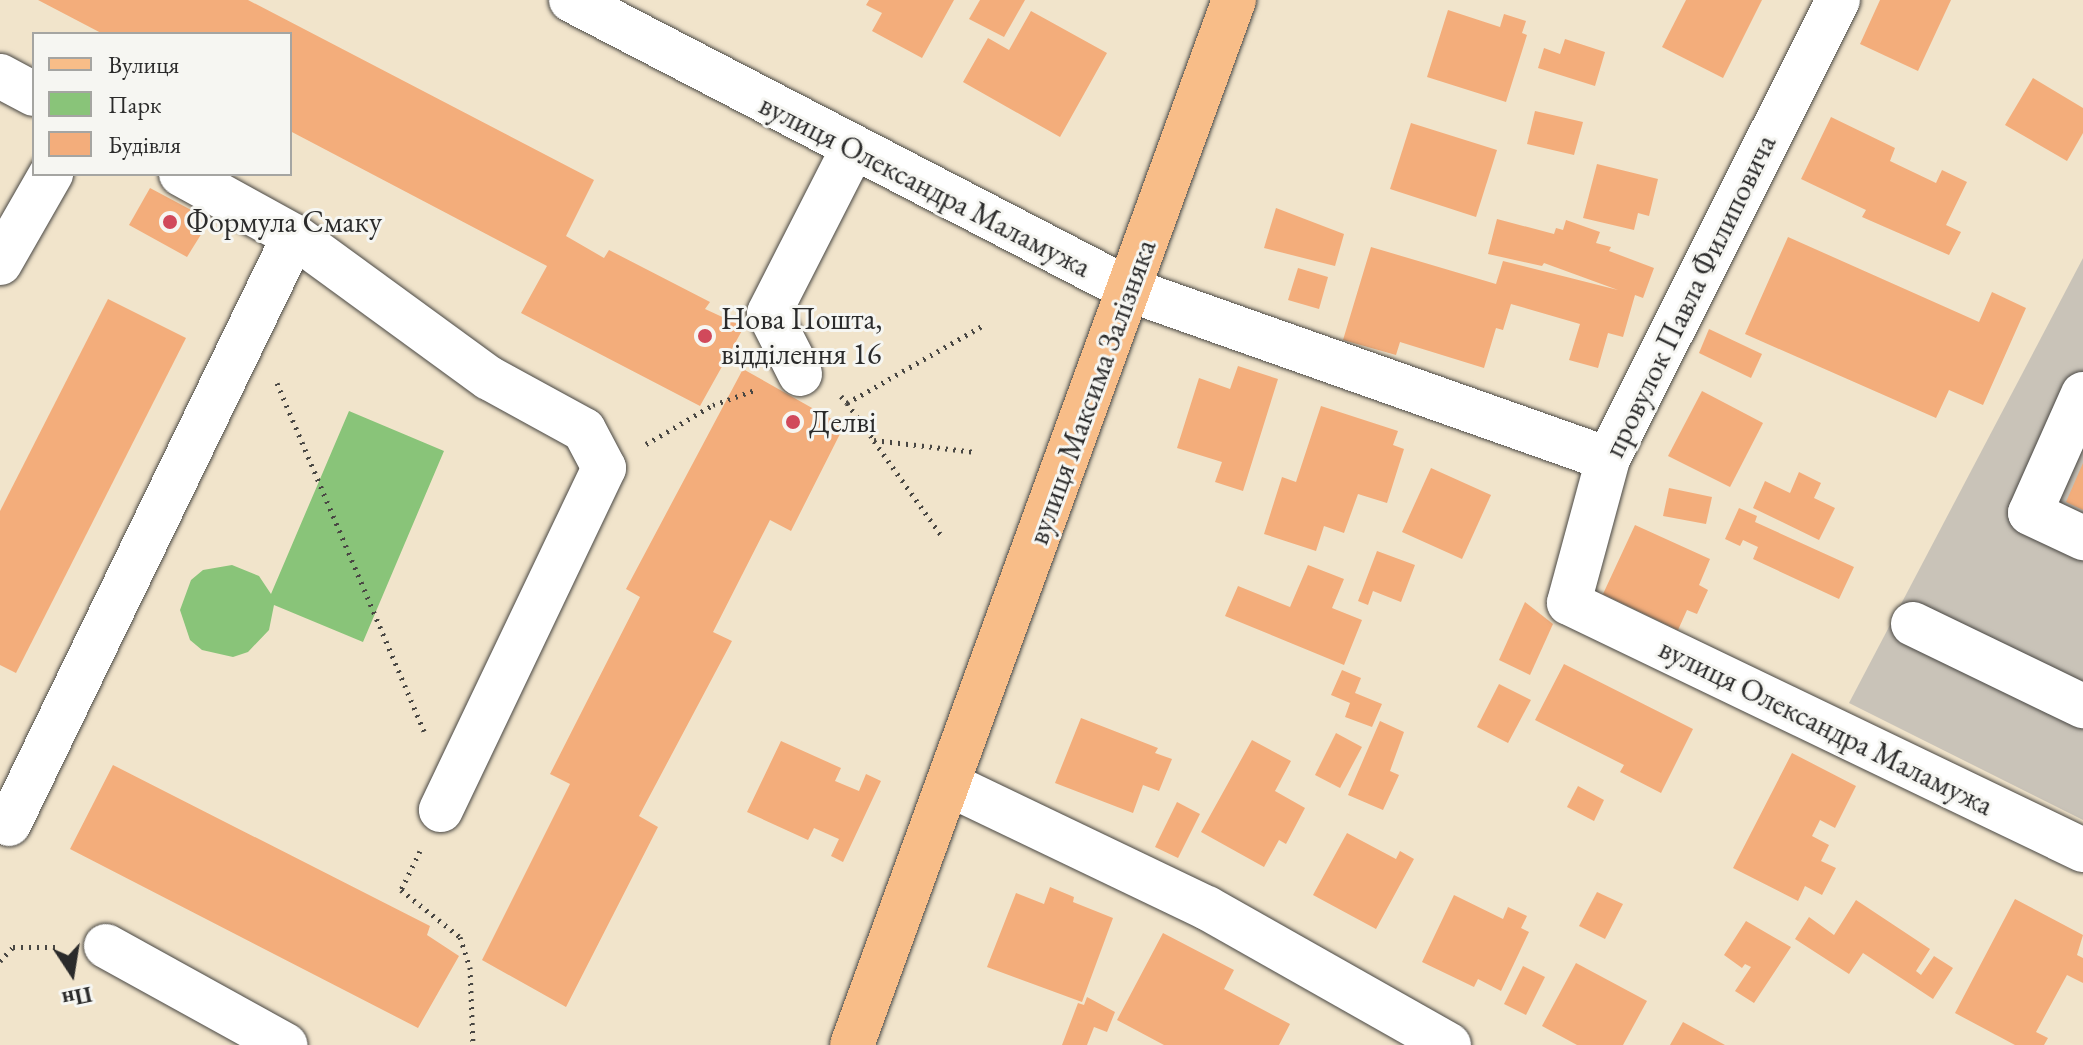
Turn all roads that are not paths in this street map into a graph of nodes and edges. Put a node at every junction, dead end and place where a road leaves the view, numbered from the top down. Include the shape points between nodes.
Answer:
1 (1234, 0) edge
2 (1838, 0) edge
3 (596, 6) edge
4 (0, 76) edge
5 (32, 93) edge
6 (853, 148) junction
7 (50, 176) edge
8 (185, 176) edge
9 (294, 236) junction
10 (0, 263) edge
11 (1130, 290) junction
12 (800, 374) road end
13 (2083, 394) edge
14 (1608, 459) junction
15 (2083, 538) edge
16 (1569, 603) joint
17 (1913, 624) dead end
18 (2083, 706) edge
19 (948, 784) junction
20 (445, 801) road end
21 (9, 824) dead end
22 (2083, 850) edge
23 (106, 946) road end
24 (285, 1045) edge
25 (852, 1045) edge
26 (1449, 1045) edge

1 - 11 main road, вулиця Максима Залізняка
2 - 14 street, провулок Павла Филиповича
3 - 6 street, вулиця Олександра Маламужа
4 - 5 street
6 - 11 street, вулиця Олександра Маламужа
6 - 12 street via 769,313
7 - 10 street
8 - 9 street
9 - 20 street via 489,378 584,430 604,468
9 - 21 street
11 - 14 street, вулиця Олександра Маламужа
11 - 19 main road, вулиця Максима Залізняка
13 - 15 street via 2030,513
14 - 16 street, провулок Павла Филиповича
16 - 22 street, вулиця Олександра Маламужа
17 - 18 street
19 - 25 main road, вулиця Максима Залізняка
19 - 26 street via 1207,908
23 - 24 street

